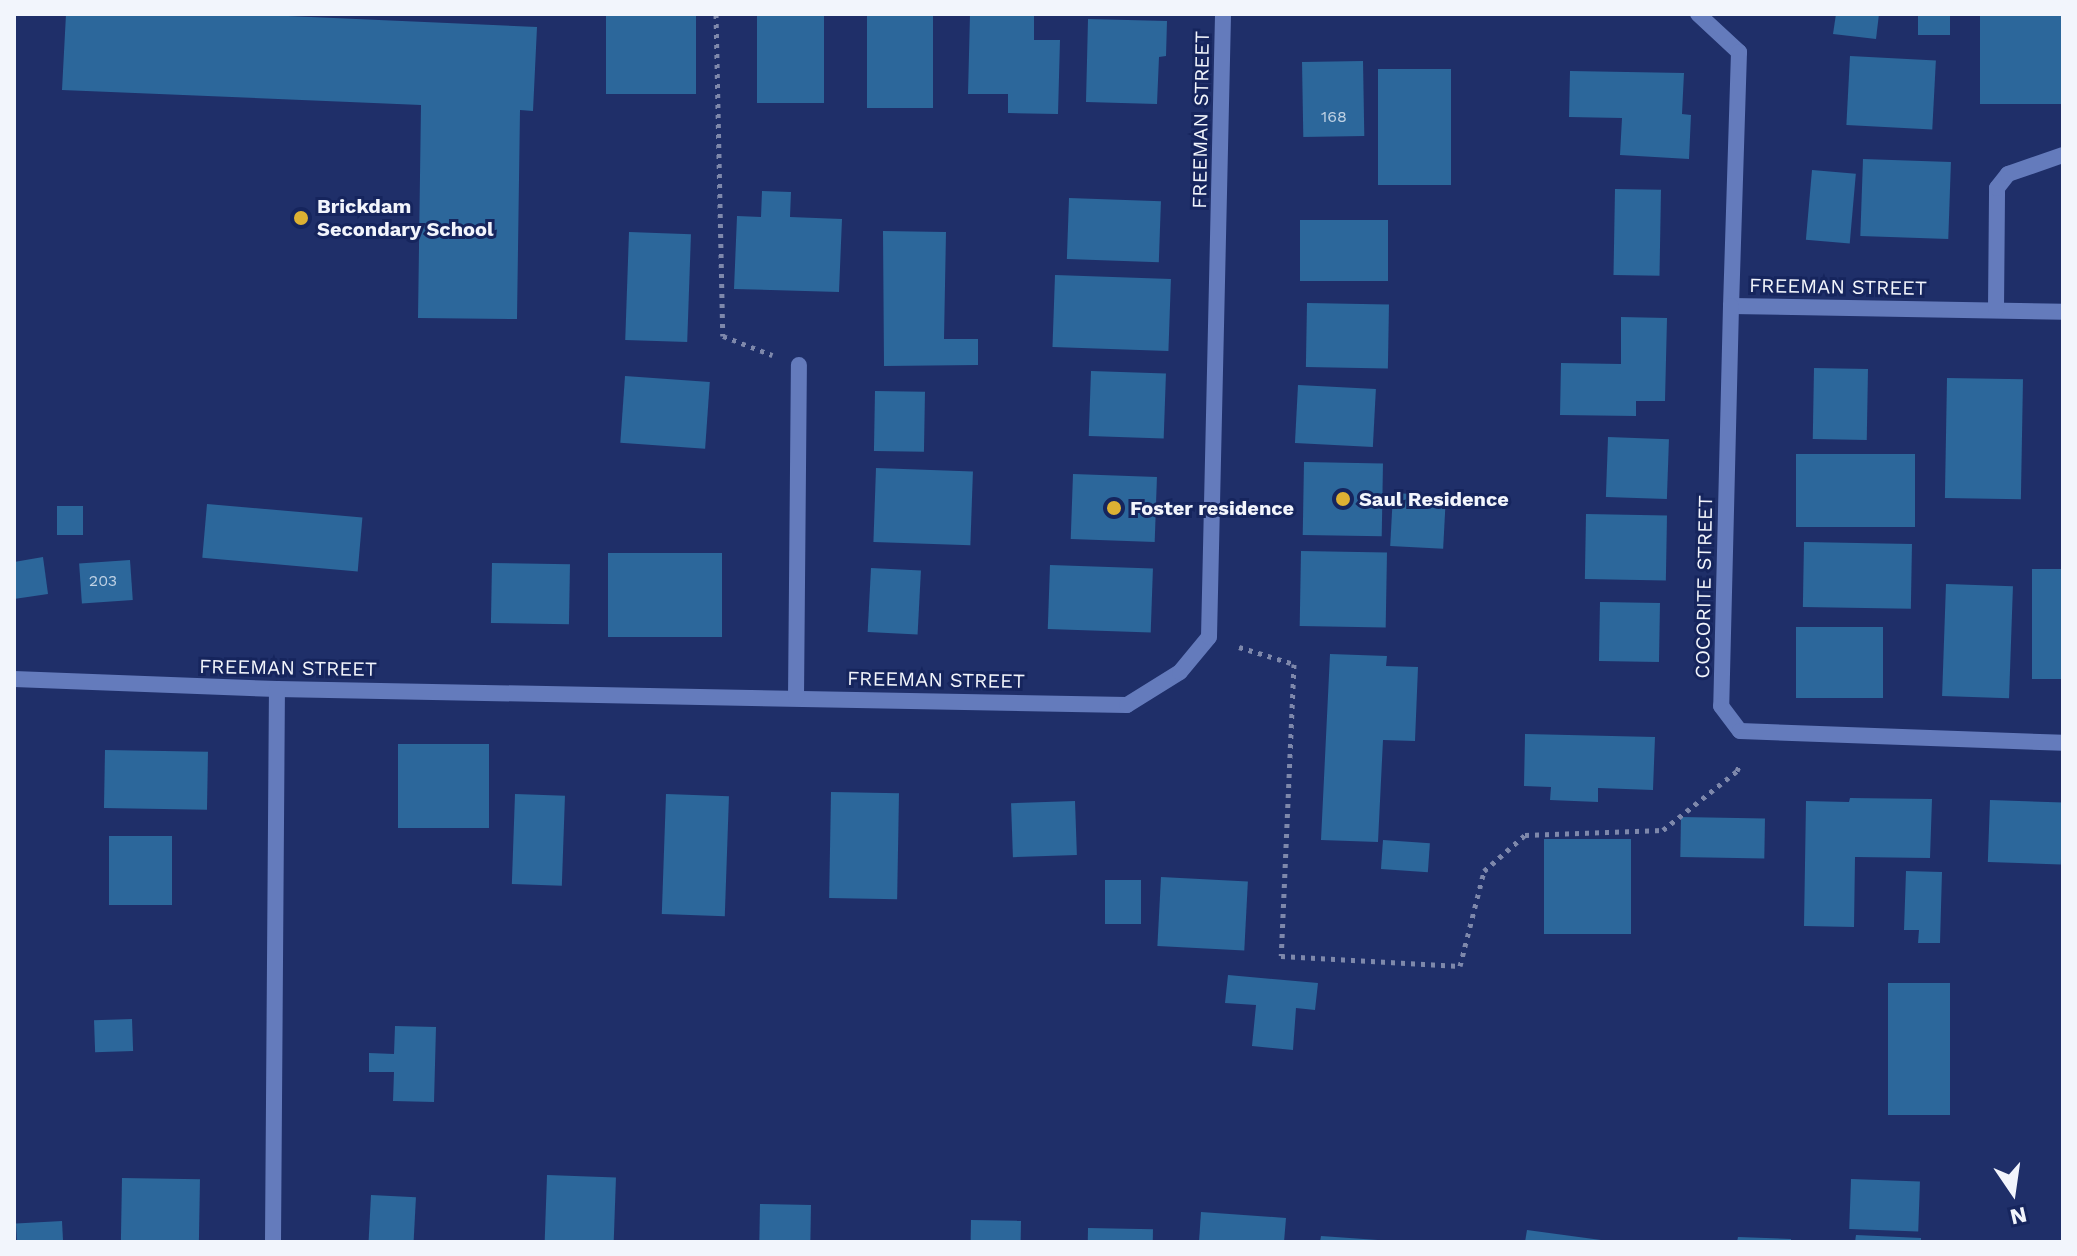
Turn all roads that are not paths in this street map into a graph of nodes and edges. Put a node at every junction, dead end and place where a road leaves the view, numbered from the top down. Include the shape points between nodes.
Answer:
1 (1223, 14) edge
2 (1698, 14) edge
3 (2063, 155) edge
4 (1731, 306) junction
5 (1996, 309) junction
6 (2063, 312) edge
7 (799, 365) road end
8 (14, 679) edge
9 (277, 689) junction
10 (796, 698) junction
11 (2063, 743) edge
12 (273, 1242) edge

1 - 10 street, FREEMAN STREET via 1209,637 1180,672 1127,705
2 - 4 street, FREEMAN STREET via 1739,52
3 - 5 street via 2008,174 1997,188
4 - 5 street, FREEMAN STREET
4 - 11 street, COCORITE STREET via 1721,706 1740,731
5 - 6 street, FREEMAN STREET
7 - 10 street
8 - 9 street, FREEMAN STREET
9 - 10 street, FREEMAN STREET
9 - 12 street

